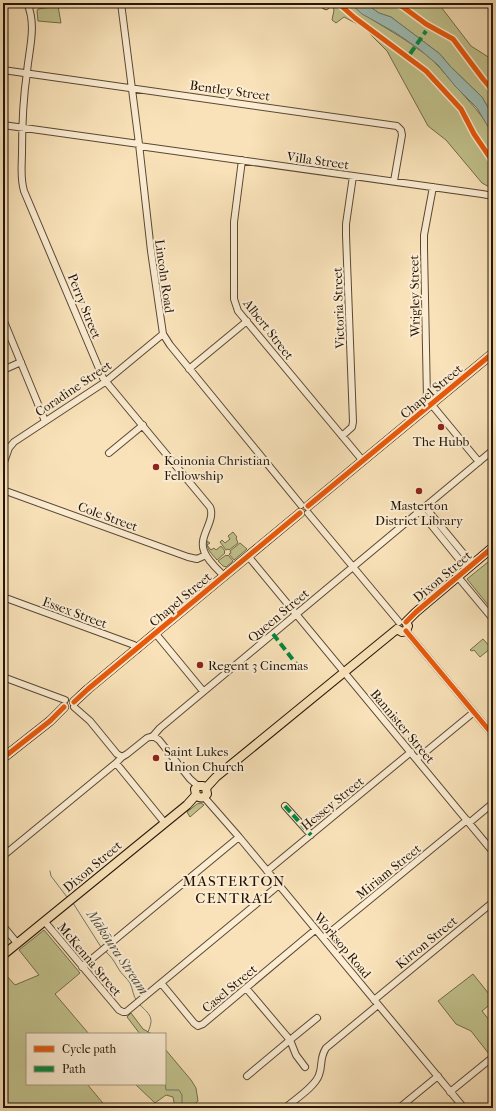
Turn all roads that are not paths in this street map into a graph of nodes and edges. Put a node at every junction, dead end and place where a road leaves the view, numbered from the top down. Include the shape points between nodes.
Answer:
1 (42, 3) edge
2 (120, 3) edge
3 (27, 4) edge
4 (3, 70) edge
5 (26, 73) junction
6 (132, 88) junction
7 (3, 125) edge
8 (22, 128) junction
9 (139, 145) junction
10 (242, 160) junction
11 (353, 176) junction
12 (394, 181) junction
13 (433, 187) junction
14 (493, 196) edge
15 (3, 319) edge
16 (247, 322) junction
17 (163, 334) junction
18 (493, 353) edge
19 (21, 362) junction
20 (190, 368) junction
21 (3, 370) edge
22 (105, 382) junction
23 (432, 405) junction
24 (45, 420) junction
25 (143, 425) junction
26 (342, 436) junction
27 (493, 450) edge
28 (109, 453) dead end
29 (363, 461) junction
30 (479, 462) junction
31 (3, 465) edge
32 (3, 490) edge
33 (425, 507) junction
34 (304, 510) junction
35 (420, 511) junction
36 (493, 547) edge
37 (206, 555) junction
38 (248, 556) junction
39 (353, 567) junction
40 (470, 567) junction
41 (224, 576) junction
42 (458, 577) junction
43 (3, 597) edge
44 (296, 614) junction
45 (493, 619) edge
46 (402, 626) junction
47 (156, 634) junction
48 (138, 648) junction
49 (345, 673) junction
50 (3, 677) edge
51 (203, 691) junction
52 (69, 704) junction
53 (474, 712) junction
54 (493, 735) edge
55 (153, 736) junction
56 (411, 752) junction
57 (122, 757) junction
58 (3, 758) edge
59 (417, 759) junction
60 (116, 763) junction
61 (202, 787) junction
62 (200, 796) junction
63 (493, 803) edge
64 (285, 806) dead end
65 (468, 821) junction
66 (164, 822) junction
67 (311, 835) junction
68 (239, 837) junction
69 (493, 852) edge
70 (3, 856) edge
71 (267, 871) junction
72 (279, 885) junction
73 (493, 902) edge
74 (45, 922) junction
75 (3, 926) edge
76 (315, 930) junction
77 (323, 938) junction
78 (17, 943) junction
79 (3, 956) edge
80 (82, 967) junction
81 (161, 983) junction
82 (246, 988) junction
83 (374, 1000) junction
84 (378, 1005) junction
85 (317, 1018) dead end
86 (290, 1040) junction
87 (493, 1056) edge
88 (305, 1067) dead end
89 (247, 1076) dead end
90 (438, 1076) junction
91 (450, 1092) junction
92 (285, 1108) edge
93 (400, 1108) edge
94 (464, 1108) edge

1 - 3 street
2 - 6 street, Lincoln Road
3 - 5 street, Perry Street via 33,24
4 - 5 street, Bentley Street
5 - 6 street, Bentley Street
5 - 8 street, Perry Street
6 - 9 street, Lincoln Road
6 - 12 street, Bentley Street via 397,126 402,136
7 - 8 street, Villa Street
8 - 9 street, Villa Street
8 - 22 street, Perry Street via 21,177 24,191
9 - 10 street, Villa Street
9 - 17 street, Lincoln Road
10 - 11 street, Villa Street
10 - 16 street, Albert Street via 234,222 234,299 238,312
11 - 12 street, Villa Street
11 - 26 street, Victoria Street via 346,224 353,422 352,427
12 - 13 street, Villa Street
13 - 14 street, Villa Street
13 - 23 street, Wrigley Street via 424,235 428,399
15 - 19 street
16 - 20 street
16 - 26 street, Albert Street
17 - 20 street, Lincoln Road
17 - 22 street, Coradine Street
18 - 23 highway, Chapel Street
19 - 21 street
19 - 24 street
20 - 34 street, Lincoln Road
22 - 24 street, Coradine Street
22 - 25 street, Perry Street
23 - 29 highway, Chapel Street
23 - 30 street
24 - 31 street, Coradine Street via 14,442
25 - 28 street
25 - 37 street, Perry Street via 211,509 202,543
26 - 29 street, Albert Street
27 - 30 street, Queen Street
29 - 34 highway, Chapel Street
30 - 33 street, Queen Street
32 - 37 street, Cole Street via 188,557 197,559
33 - 35 street, Queen Street
33 - 40 street
34 - 38 highway, Chapel Street
34 - 39 street, Lincoln Road
35 - 39 street, Queen Street
35 - 40 street
36 - 40 main road, Dixon Street
37 - 41 street
38 - 41 highway, Chapel Street
38 - 44 street
39 - 44 street, Queen Street
39 - 46 street, Lincoln Road
40 - 42 main road, Dixon Street
41 - 47 highway, Chapel Street
42 - 45 street
42 - 46 main road, Dixon Street
43 - 48 street, Essex Street
44 - 49 street, Bannister Street
44 - 51 street, Queen Street
46 - 49 main road, Dixon Street
46 - 53 street, Lincoln Road
47 - 48 highway, Chapel Street
47 - 51 street
48 - 52 highway, Chapel Street
49 - 56 street, Bannister Street
49 - 61 main road, Dixon Street
50 - 52 street
51 - 55 street, Queen Street
52 - 57 street via 90,721
52 - 58 highway, Chapel Street
53 - 54 street, Lincoln Road
53 - 59 street
55 - 57 street, Queen Street
55 - 61 street via 190,779
56 - 59 street, Bannister Street
56 - 67 street, Hessey Street
57 - 60 street, Queen Street
59 - 65 street, Bannister Street
60 - 66 street
60 - 70 street, Queen Street
61 - 62 main road via 207,792
62 - 66 main road, Dixon Street
62 - 68 street, Worksop Road
63 - 65 street, Miriam Street
64 - 67 street
65 - 69 street, Bannister Street
65 - 77 street, Miriam Street
66 - 74 main road, Dixon Street
67 - 71 street, Hessey Street
68 - 71 street, Worksop Road
68 - 80 street
71 - 72 street, Worksop Road
72 - 76 street, Worksop Road
72 - 81 street
73 - 83 street, Kirton Street
74 - 78 main road, Dixon Street
74 - 80 street, McKenna Street
75 - 78 street
76 - 77 street, Worksop Road
76 - 82 street, Casel Street
77 - 83 street, Worksop Road
78 - 79 main road, Dixon Street
80 - 81 street, McKenna Street via 123,1012
81 - 82 street, Casel Street via 198,1026
82 - 86 street
83 - 84 street, Worksop Road
84 - 90 street, Worksop Road
84 - 92 street via 326,1048 322,1055 318,1078
85 - 86 street
86 - 88 street via 296,1055
86 - 89 street
87 - 91 street
90 - 91 street, Worksop Road
90 - 93 street
91 - 94 street, Worksop Road

